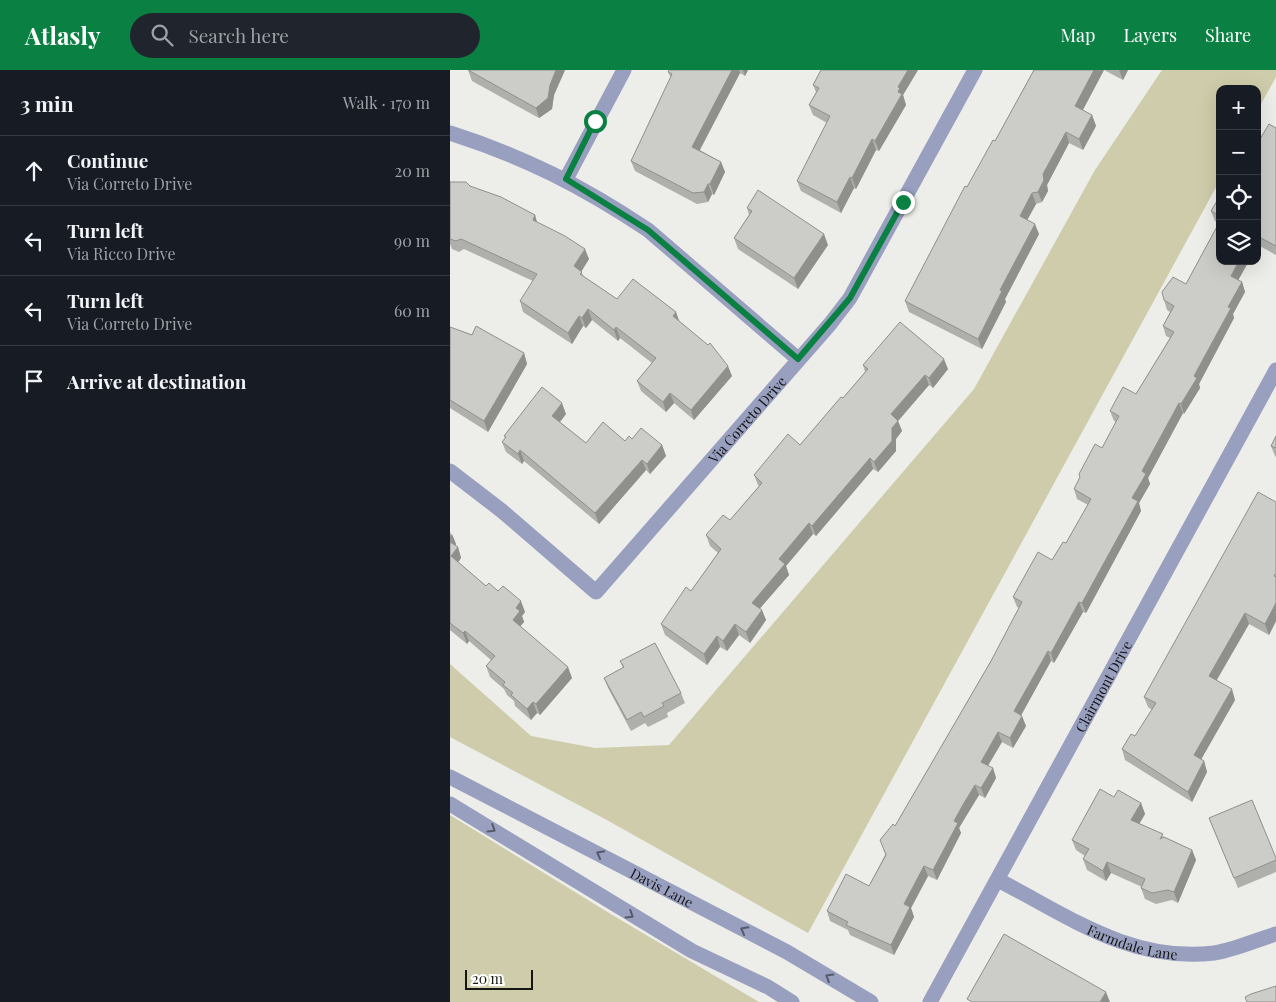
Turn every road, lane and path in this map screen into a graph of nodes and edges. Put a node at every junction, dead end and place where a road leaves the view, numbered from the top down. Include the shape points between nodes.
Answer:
1 (624, 70) edge
2 (975, 70) edge
3 (450, 133) edge
4 (566, 179) junction
5 (798, 359) junction
6 (1276, 370) edge
7 (450, 471) edge
8 (450, 777) edge
9 (450, 804) edge
10 (998, 880) junction
11 (1276, 934) edge
12 (792, 1002) edge
13 (871, 1002) edge
14 (930, 1002) edge

1 - 4 street
2 - 5 street, Via Correto Drive via 862,278 830,324
3 - 4 street via 503,151
4 - 5 street via 648,230
5 - 7 street, Via Correto Drive via 596,592
6 - 10 street, Clairmont Drive
13 -> 8 street, Davis Lane via 787,952
9 -> 12 street via 685,947
10 - 11 street, Farmdale Lane via 1104,935 1133,947 1160,953 1216,952
10 - 14 street, Clairmont Drive

